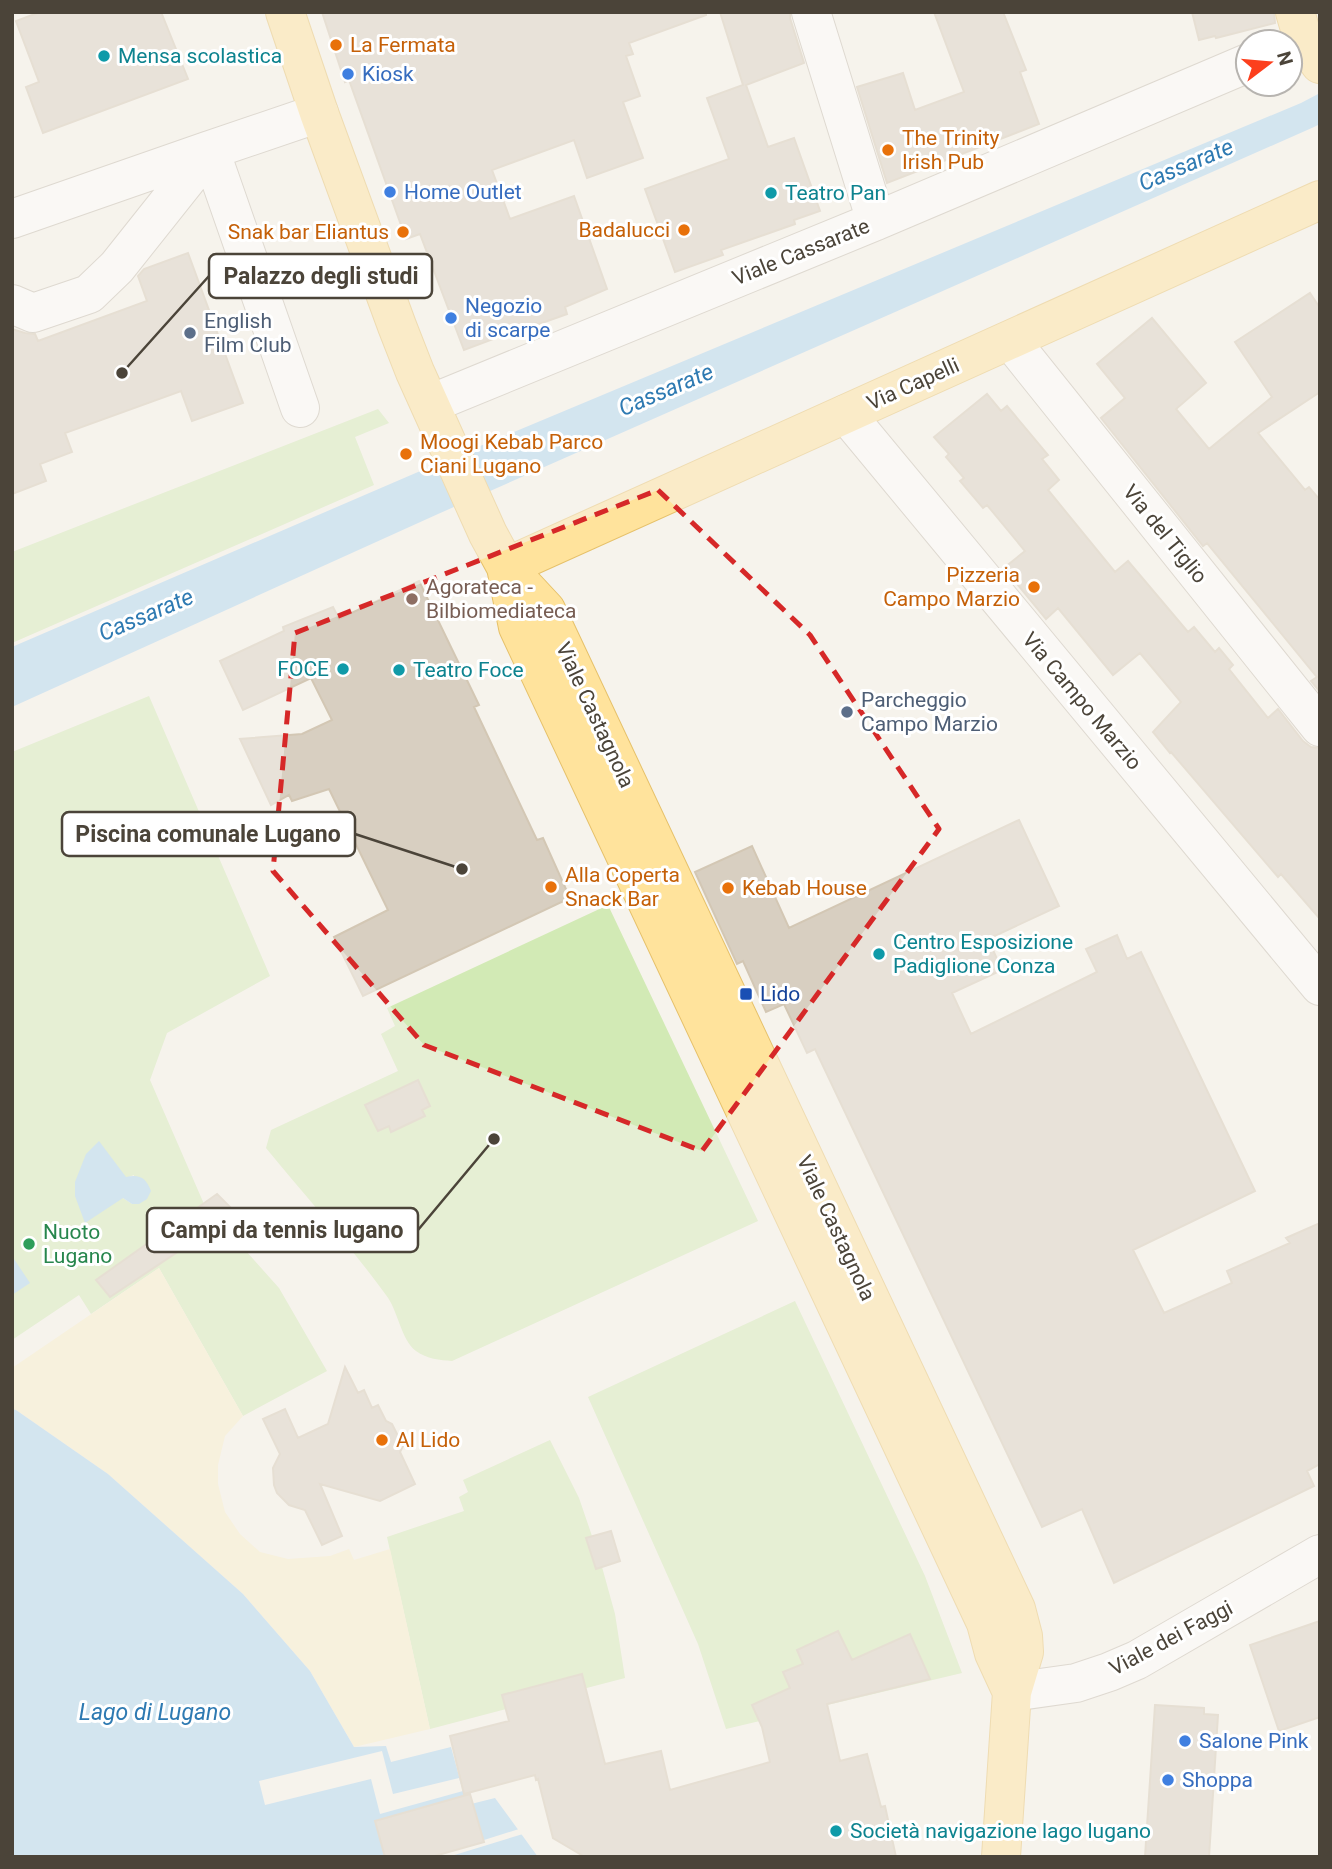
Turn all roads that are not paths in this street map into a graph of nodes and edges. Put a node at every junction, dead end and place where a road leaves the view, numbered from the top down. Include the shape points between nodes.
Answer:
1 (285, 12) edge
2 (811, 12) edge
3 (1234, 69) edge
4 (319, 113) junction
5 (211, 150) junction
6 (1320, 200) edge
7 (12, 219) edge
8 (876, 221) junction
9 (12, 304) edge
10 (1011, 341) junction
11 (430, 404) junction
12 (300, 408) dead end
13 (846, 414) junction
14 (506, 568) junction
15 (1320, 727) edge
16 (1320, 986) edge
17 (1320, 1554) edge
18 (1012, 1692) junction
19 (1001, 1857) edge

1 - 4 main road, Viale Castagnola
2 - 8 street
3 - 8 street, Viale Cassarate
4 - 5 street
4 - 11 main road, Viale Castagnola
5 - 7 street
5 - 9 street via 117,267 89,294 33,313
5 - 12 street
6 - 10 main road, Via Capelli
8 - 11 street, Viale Cassarate
10 - 13 main road, Via Capelli
10 - 15 street, Via del Tiglio
11 - 14 main road, Viale Castagnola
13 - 14 main road, Via Capelli
13 - 16 street, Via Campo Marzio
14 - 18 main road, Viale Castagnola via 546,610 1016,1609 1024,1652
17 - 18 street, Viale dei Faggi via 1137,1660 1076,1683
18 - 19 main road, Viale Castagnola

